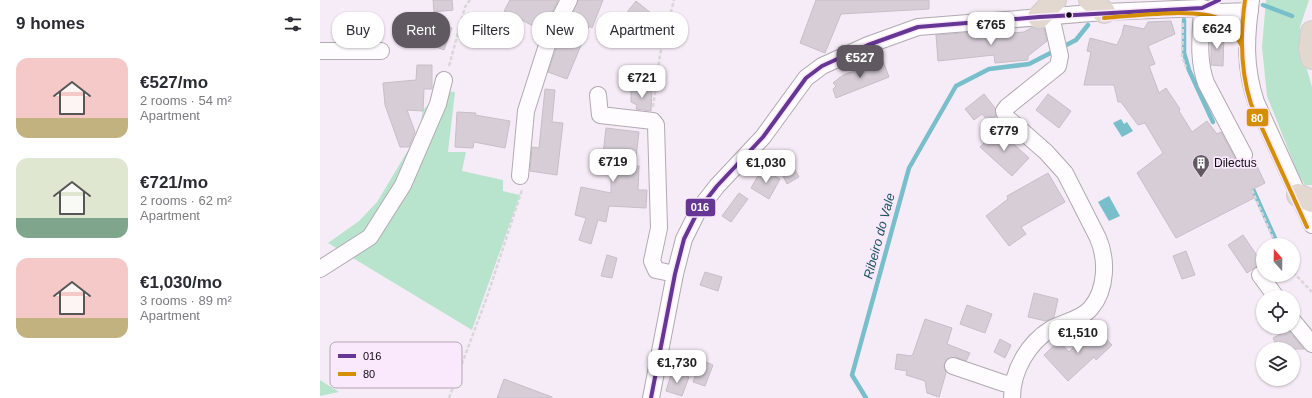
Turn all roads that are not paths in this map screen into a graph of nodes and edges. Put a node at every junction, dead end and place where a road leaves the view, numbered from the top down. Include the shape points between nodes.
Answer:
1 (569, 0) edge
2 (1249, 3) edge
3 (1097, 6) edge
4 (1220, 6) edge
5 (1202, 8) junction
6 (1049, 11) edge
7 (1312, 32) edge
8 (1247, 43) junction
9 (320, 51) edge
10 (381, 51) dead end
11 (1312, 58) edge
12 (444, 80) dead end
13 (598, 95) dead end
14 (1244, 155) dead end
15 (520, 176) road end
16 (1305, 198) edge
17 (1312, 225) edge
18 (320, 269) edge
19 (675, 274) junction
20 (1300, 329) edge
21 (1312, 344) edge
22 (953, 366) dead end
23 (1012, 391) edge
24 (651, 398) edge

1 - 15 street via 549,39 526,111
2 - 4 street
2 - 8 street
3 - 5 street
3 - 6 street
4 - 5 street
4 - 8 street
5 - 14 street via 1202,71
6 - 19 street via 918,27 868,45 822,66 806,78 763,138 698,209 684,239
6 - 23 street via 1060,56 1058,66 1004,111 1006,117 1046,152 1065,173 1102,247 1105,270 1097,298 1091,308 1052,329 1034,343 1025,356
7 - 11 highway
8 - 16 street via 1249,82 1256,102
9 - 10 street
12 - 18 street via 438,104 403,185 370,237
13 - 19 street via 600,115 653,121 656,125 659,228 652,261 656,270
16 - 17 street
19 - 24 street
20 - 21 street
22 - 23 street via 1003,384

